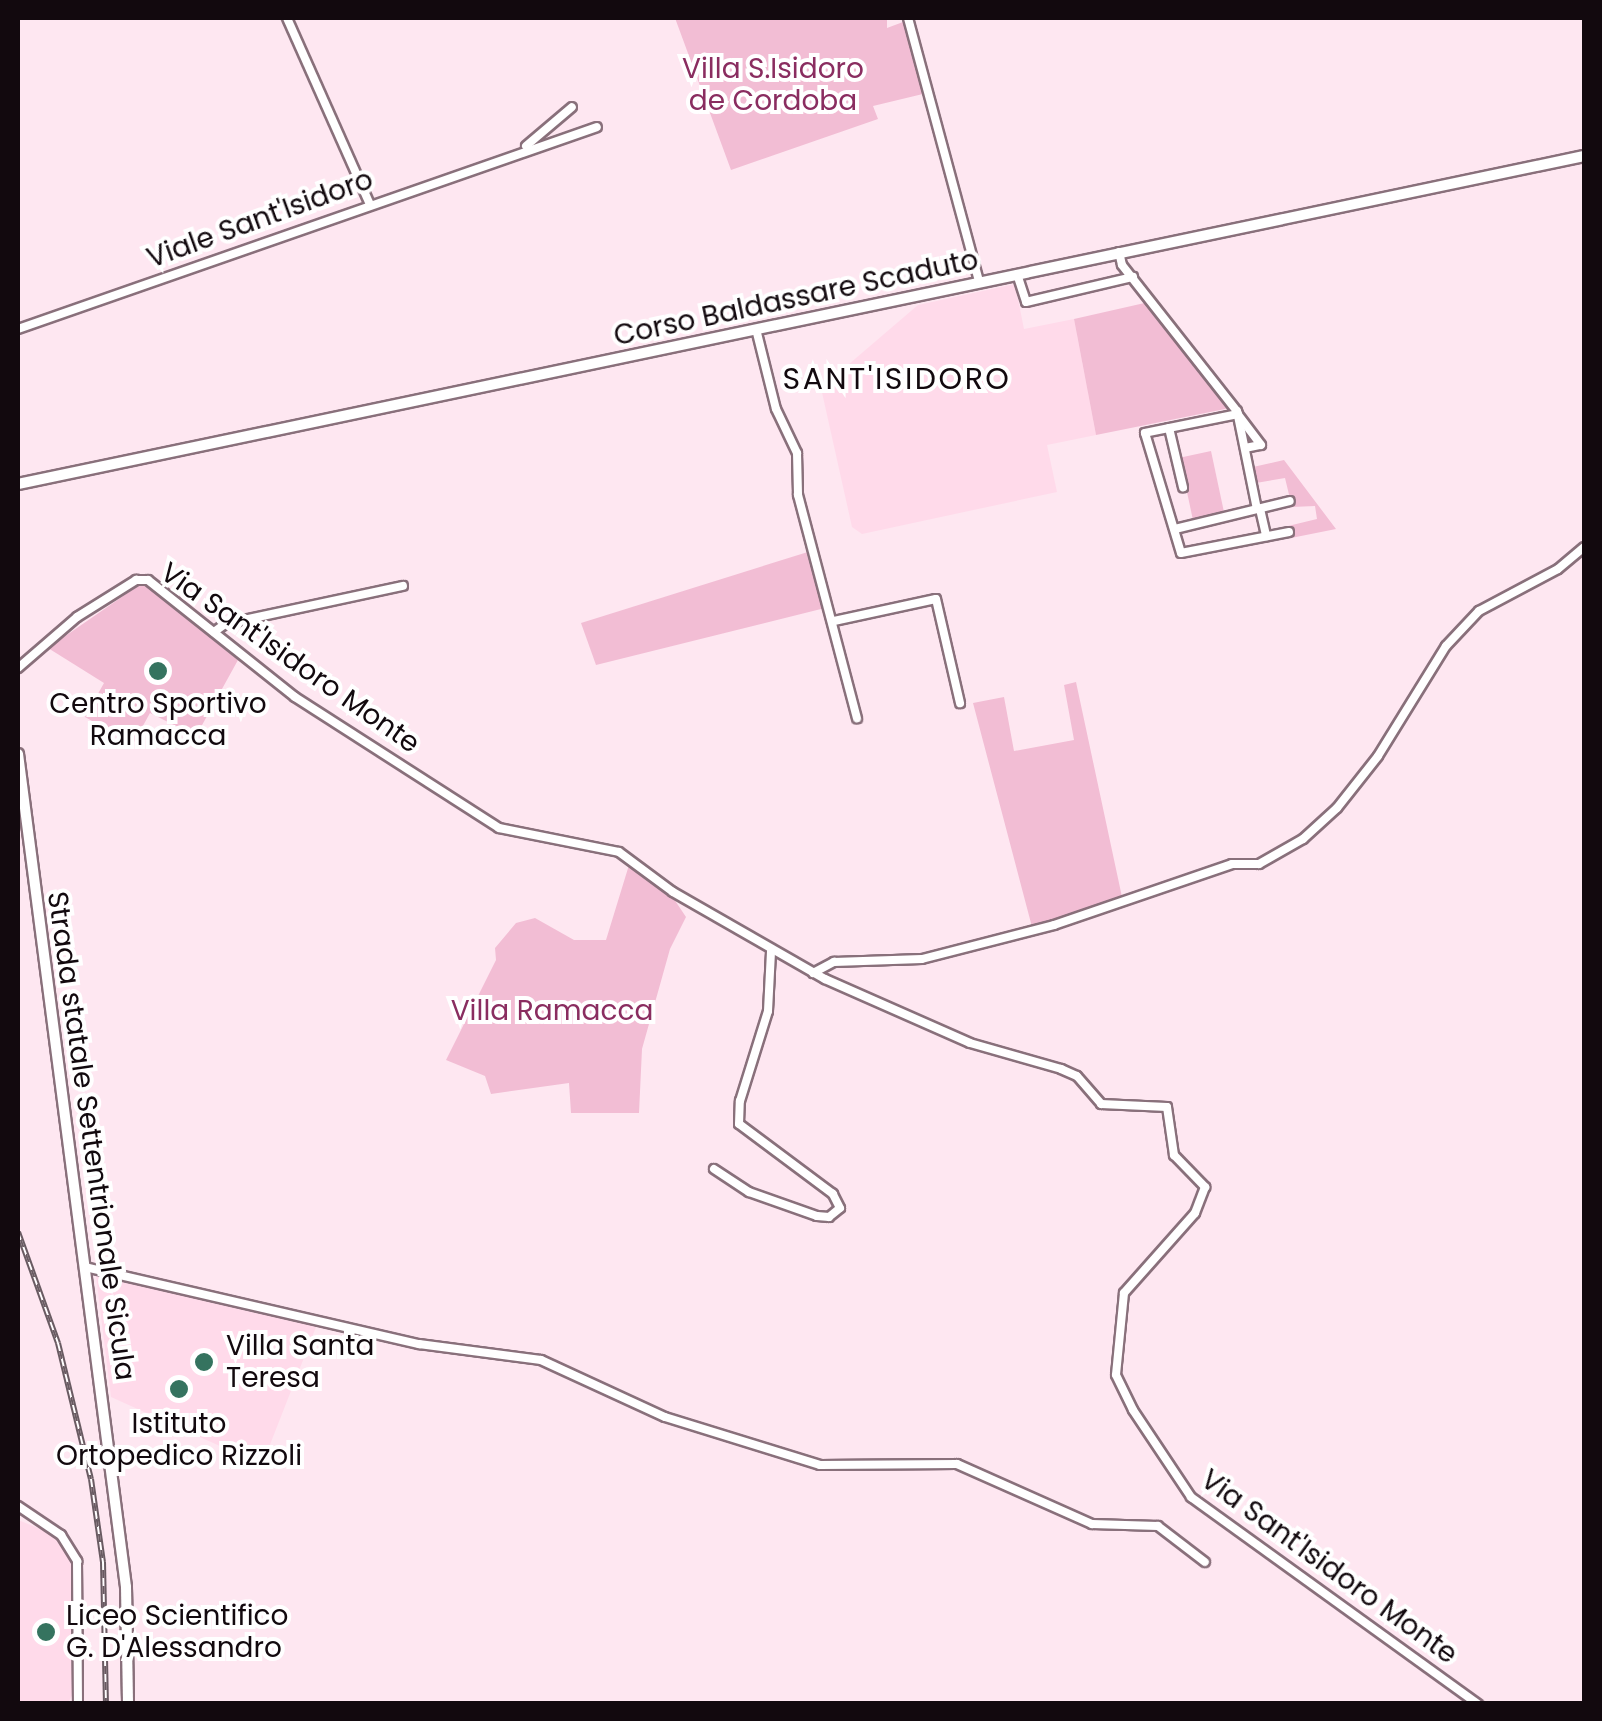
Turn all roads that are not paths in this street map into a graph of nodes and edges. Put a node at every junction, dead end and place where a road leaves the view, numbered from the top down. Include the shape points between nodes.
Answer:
1 (287, 18) edge
2 (908, 18) edge
3 (572, 107) dead end
4 (597, 127) dead end
5 (518, 152) junction
6 (1584, 156) edge
7 (370, 204) junction
8 (1119, 252) junction
9 (1017, 274) junction
10 (1133, 277) junction
11 (979, 282) junction
12 (18, 329) edge
13 (756, 329) junction
14 (1238, 414) junction
15 (1169, 428) junction
16 (1245, 448) junction
17 (18, 484) edge
18 (1183, 487) dead end
19 (1290, 502) dead end
20 (1258, 509) junction
21 (1176, 529) junction
22 (1289, 532) dead end
23 (1266, 536) junction
24 (1584, 546) edge
25 (403, 586) dead end
26 (834, 620) junction
27 (214, 632) junction
28 (18, 668) edge
29 (960, 703) dead end
30 (857, 718) dead end
31 (18, 754) edge
32 (772, 951) junction
33 (813, 972) junction
34 (714, 1169) dead end
35 (85, 1267) junction
36 (18, 1506) edge
37 (1205, 1562) dead end
38 (78, 1704) edge
39 (128, 1704) edge
40 (1478, 1704) edge

1 - 7 street
2 - 11 street
3 - 5 street, Viale Sant'Isidoro
4 - 5 street, Viale Sant'Isidoro
5 - 7 street, Viale Sant'Isidoro
6 - 8 street, Corso Baldassare Scaduto
7 - 12 street, Viale Sant'Isidoro
8 - 9 street, Corso Baldassare Scaduto
8 - 10 street
9 - 10 street via 1026,302
9 - 11 street, Corso Baldassare Scaduto
10 - 14 street
11 - 13 street, Corso Baldassare Scaduto
13 - 17 street, Corso Baldassare Scaduto
13 - 26 street via 776,408 797,453 798,495
14 - 15 street
14 - 16 street
14 - 16 street via 1261,445
15 - 18 street
15 - 21 street via 1145,433 1170,530
16 - 20 street
19 - 20 street
20 - 21 street
20 - 23 street
21 - 23 street via 1181,552
22 - 23 street
24 - 33 street via 1558,569 1479,611 1446,646 1337,808 1303,839 1260,864 1232,864 1054,925 922,959 834,962
25 - 27 street via 225,624
26 - 29 street via 936,599
26 - 30 street
27 - 28 street, Via Sant'Isidoro Monte via 141,579 77,617
27 - 32 street, Via Sant'Isidoro Monte via 296,697 499,828 619,852
31 - 35 street, Strada statale Settentrionale Sicula
32 - 33 street, Via Sant'Isidoro Monte
32 - 34 street via 763,1036 740,1101 740,1124 833,1194 840,1208 829,1218 818,1216 750,1192
33 - 40 street, Via Sant'Isidoro Monte via 970,1043 1060,1068 1101,1104 1166,1107 1174,1155 1205,1187 1196,1214 1121,1304 1116,1375 1132,1406 1191,1498
35 - 37 street via 419,1344 541,1360 665,1417 820,1466 957,1464 1092,1524 1158,1526
35 - 39 street, Strada statale Settentrionale Sicula via 126,1587
36 - 38 street via 62,1535 78,1561

